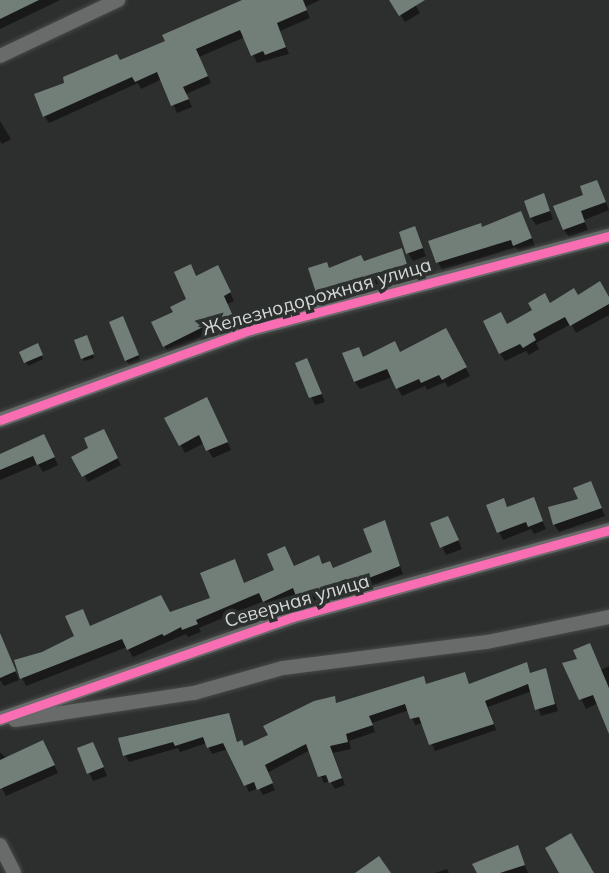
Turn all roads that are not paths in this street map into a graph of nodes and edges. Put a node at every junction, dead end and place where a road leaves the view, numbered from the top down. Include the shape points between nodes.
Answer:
1 (118, 0) edge
2 (0, 56) edge
3 (609, 236) edge
4 (0, 421) edge
5 (609, 530) edge
6 (609, 617) edge
7 (0, 720) edge
8 (0, 845) edge
9 (14, 873) edge

1 - 2 street
3 - 4 street, Железнодорожная улица via 250,330
5 - 7 street, Северная улица via 293,617
6 - 7 street, Северная улица via 487,642 283,668 194,693
8 - 9 street

